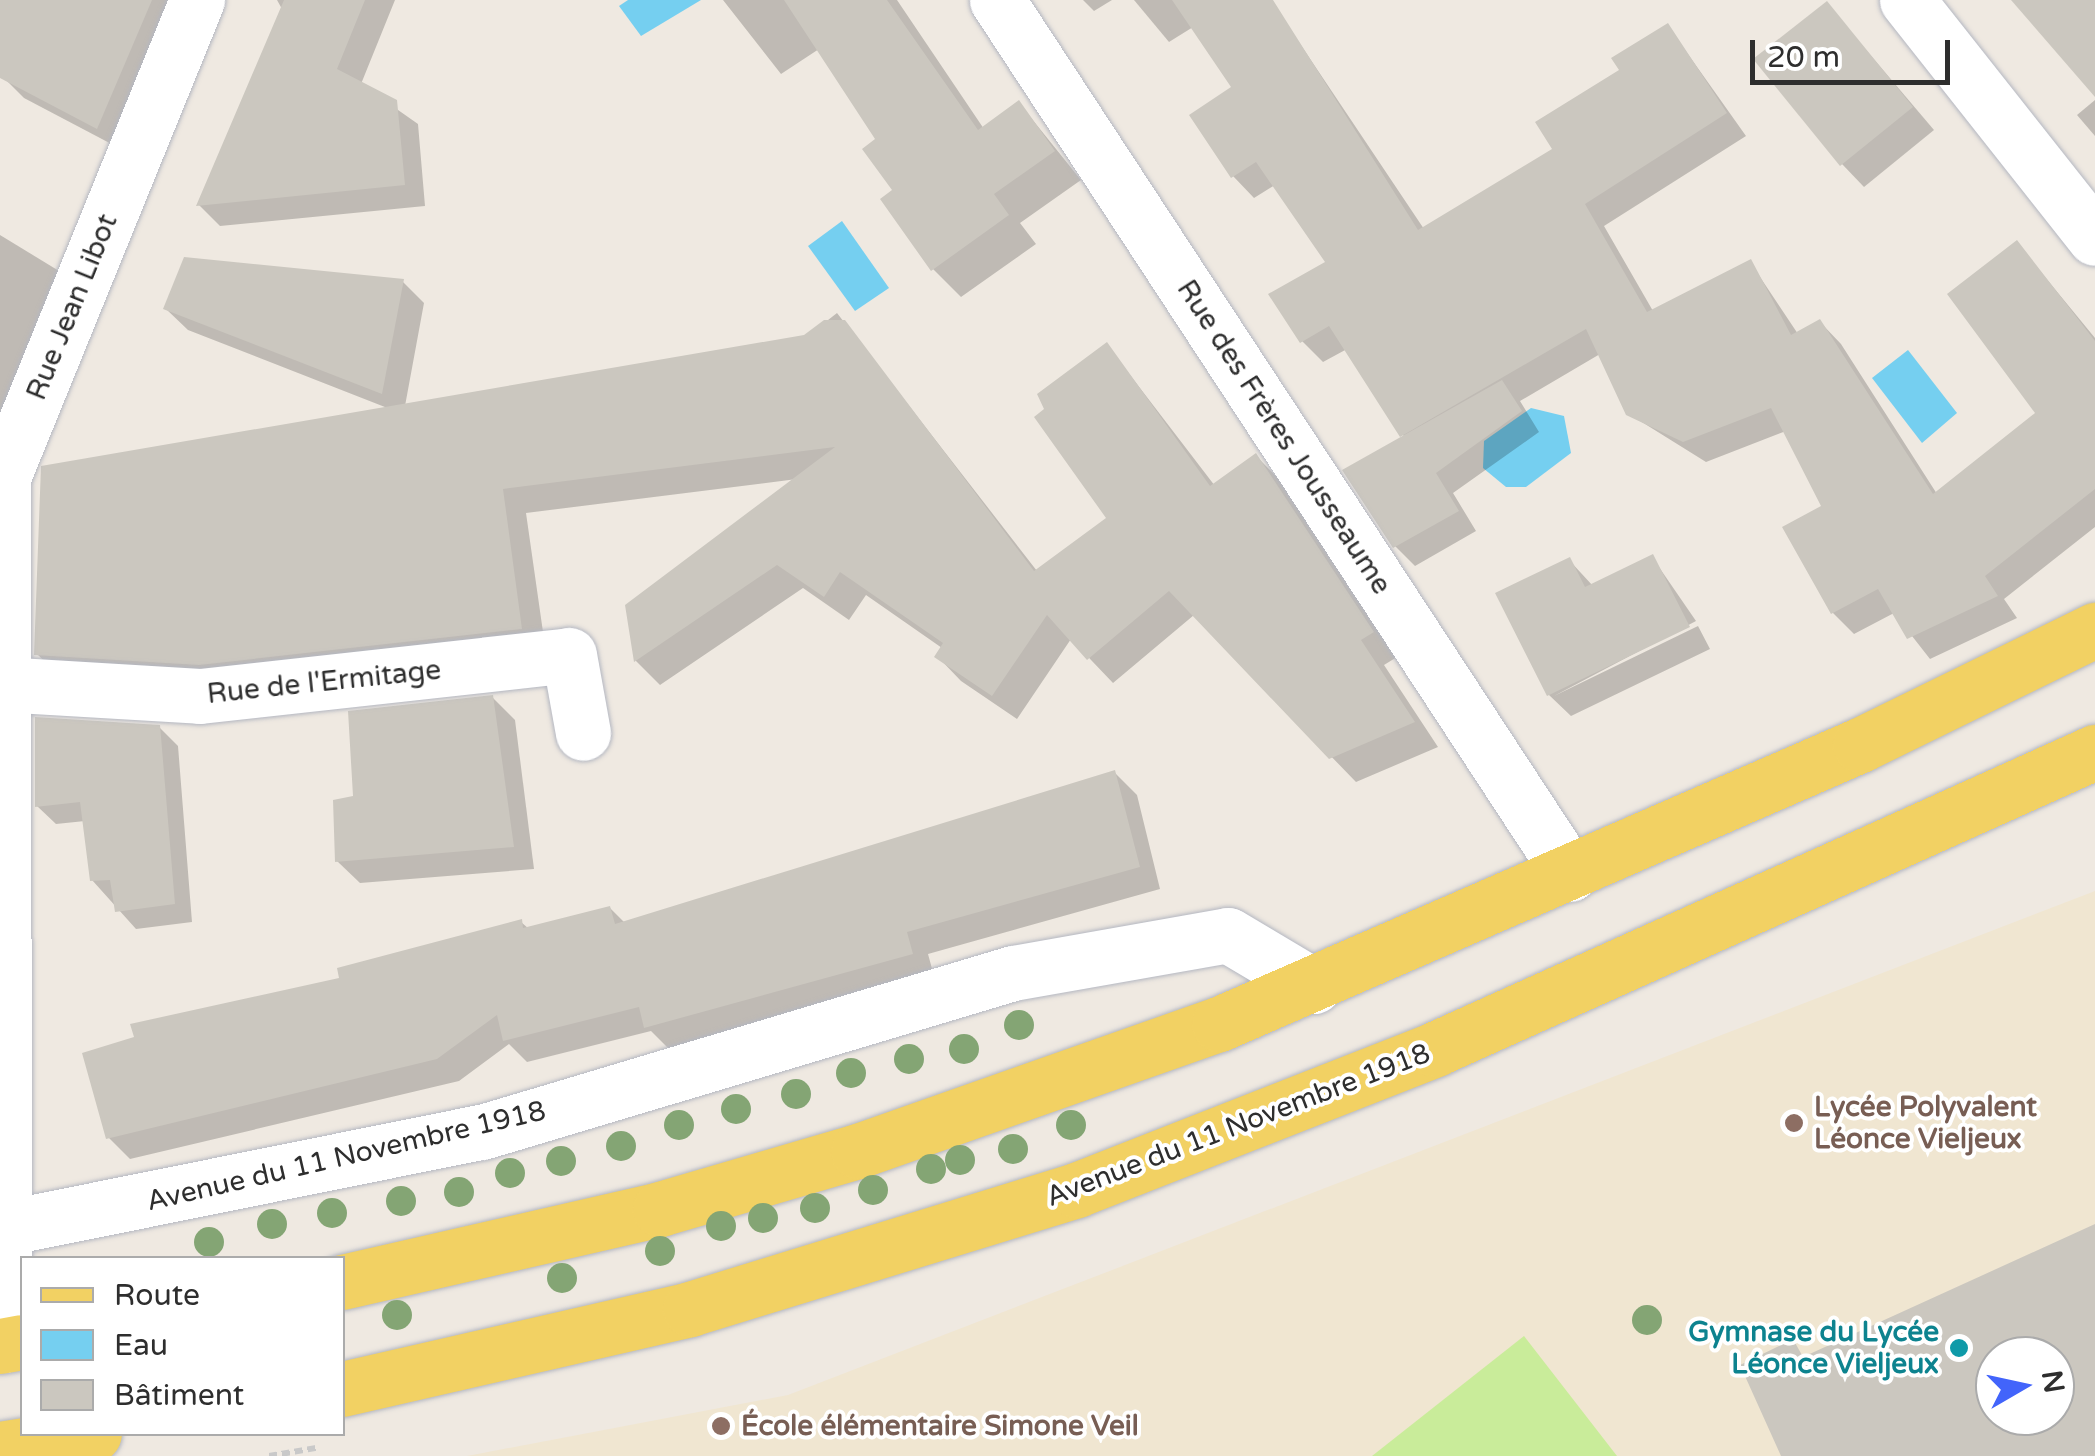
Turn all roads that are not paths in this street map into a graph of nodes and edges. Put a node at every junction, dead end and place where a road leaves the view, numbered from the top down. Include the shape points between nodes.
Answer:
1 (197, 0) edge
2 (997, 0) edge
3 (1907, 0) edge
4 (2095, 238) edge
5 (2095, 630) edge
6 (2, 684) edge
7 (583, 732) dead end
8 (2095, 752) edge
9 (1570, 874) junction
10 (1314, 986) junction
11 (4, 1228) junction
12 (345, 1281) edge
13 (9, 1345) edge
14 (345, 1388) edge
15 (81, 1436) edge
16 (0, 1449) edge

1 - 6 street, Rue Jean Libot via 3,476
2 - 9 street, Rue des Frères Jousseaume
3 - 4 street
5 - 9 main road
6 - 7 street, Rue de l'Ermitage via 200,696 570,655
6 - 11 street, Rue Jean Libot
8 - 14 main road, Avenue du 11 Novembre 1918 via 1435,1049 1094,1183 690,1309
9 - 10 main road
10 - 11 street, Avenue du 11 Novembre 1918 via 1228,935 1013,973 482,1132
10 - 12 main road via 858,1150 660,1208
11 - 13 street, Rue Jean Libot
15 - 16 main road

